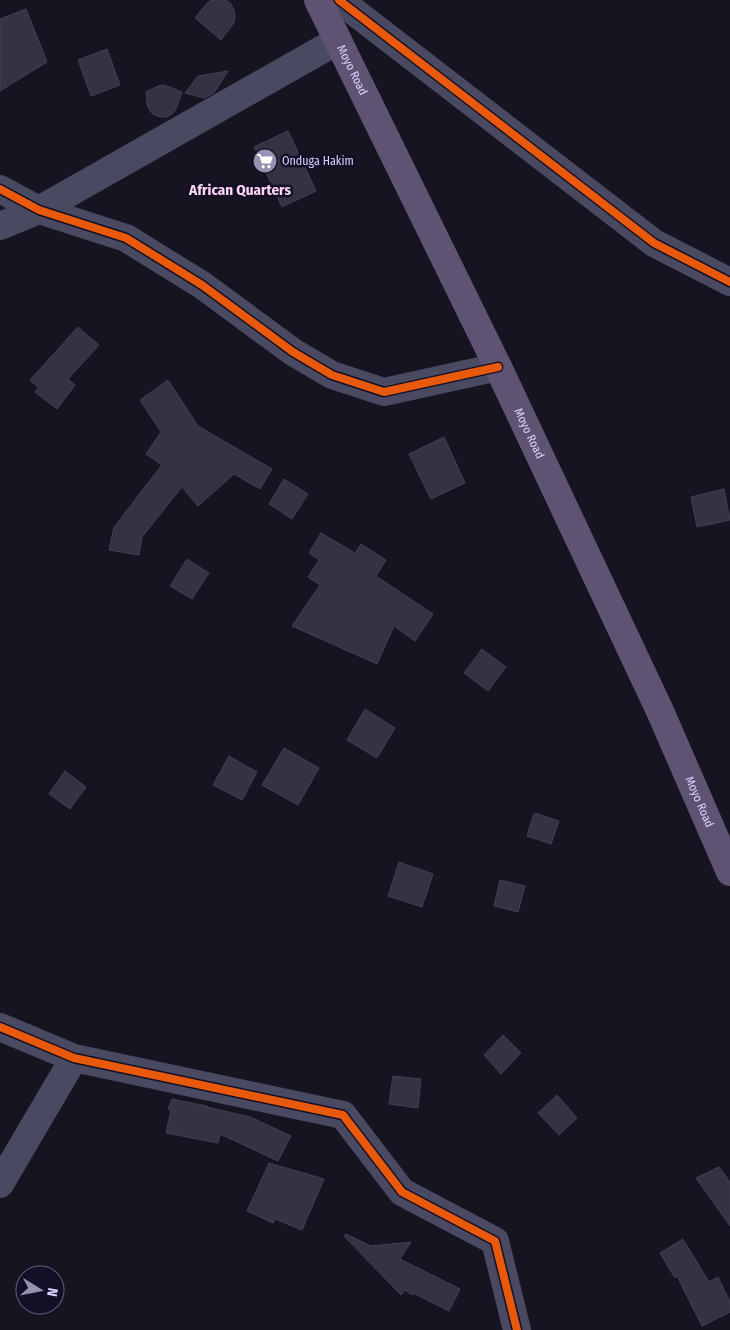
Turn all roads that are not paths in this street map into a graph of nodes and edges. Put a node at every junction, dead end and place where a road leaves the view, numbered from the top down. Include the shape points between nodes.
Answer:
1 (318, 0) edge
2 (339, 0) edge
3 (337, 41) junction
4 (0, 189) edge
5 (39, 210) junction
6 (0, 226) edge
7 (730, 282) edge
8 (498, 367) junction
9 (730, 872) edge
10 (0, 1027) edge
11 (74, 1058) junction
12 (0, 1184) edge
13 (517, 1330) edge

1 - 3 main road, Moyo Road
2 - 7 street via 654,243
3 - 5 street
3 - 8 main road, Moyo Road
4 - 5 street
5 - 6 street
5 - 8 street via 126,238 202,285 293,352 332,376 384,392
8 - 9 main road, Moyo Road via 660,712
10 - 11 street
11 - 12 street
11 - 13 street via 342,1115 402,1192 495,1241

